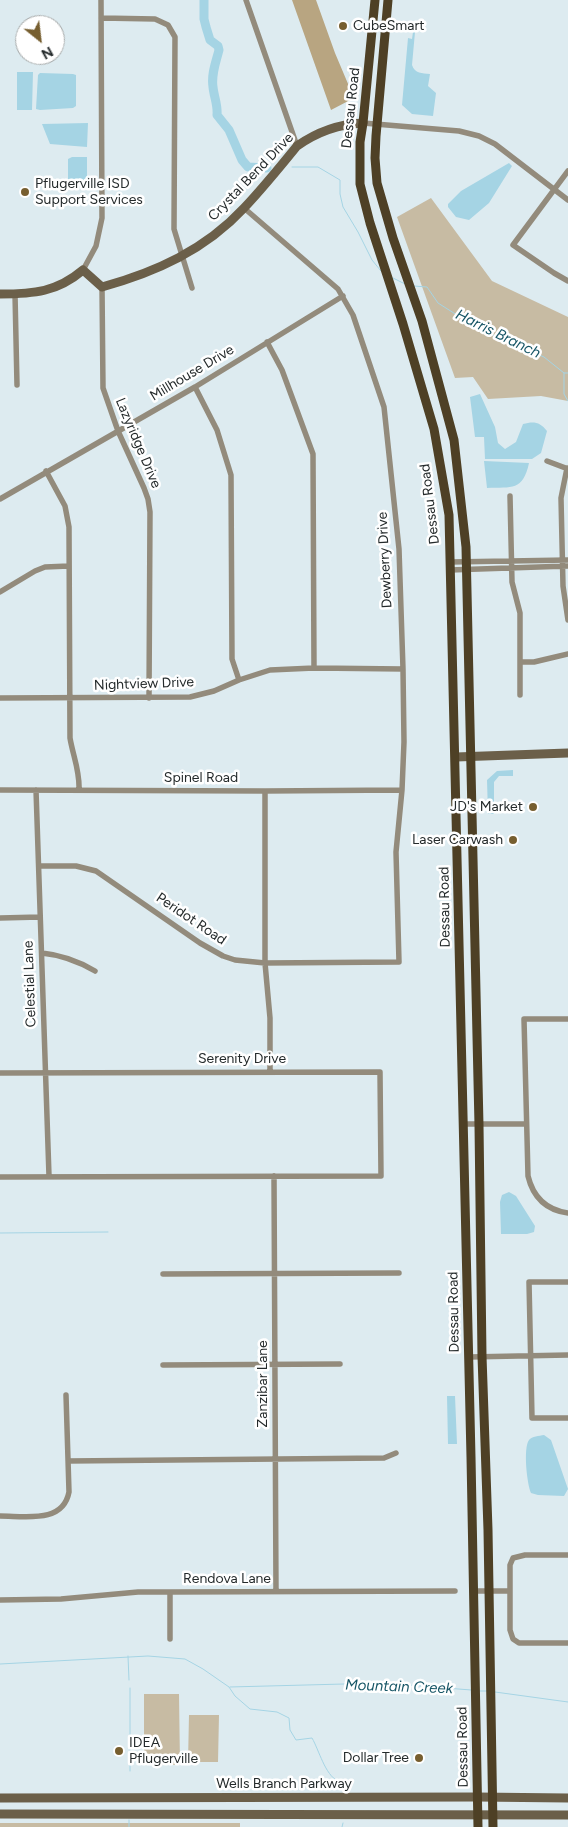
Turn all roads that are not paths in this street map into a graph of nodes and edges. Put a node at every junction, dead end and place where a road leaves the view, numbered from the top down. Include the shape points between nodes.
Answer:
1 (101, 0) edge
2 (246, 0) edge
3 (375, 0) edge
4 (388, 0) edge
5 (101, 18) junction
6 (363, 123) junction
7 (378, 124) junction
8 (297, 146) junction
9 (568, 170) edge
10 (554, 189) junction
11 (568, 200) edge
12 (244, 208) junction
13 (182, 256) junction
14 (83, 270) junction
15 (568, 281) edge
16 (102, 287) junction
17 (192, 288) dead end
18 (0, 294) edge
19 (15, 294) junction
20 (343, 296) junction
21 (267, 342) junction
22 (17, 385) dead end
23 (195, 387) junction
24 (118, 431) junction
25 (547, 461) dead end
26 (567, 468) edge
27 (46, 471) junction
28 (510, 496) dead end
29 (0, 499) edge
30 (565, 528) edge
31 (565, 559) edge
32 (511, 560) junction
33 (69, 566) junction
34 (450, 566) junction
35 (465, 566) junction
36 (565, 566) edge
37 (512, 568) junction
38 (0, 592) edge
39 (567, 604) edge
40 (568, 620) edge
41 (568, 654) edge
42 (521, 662) junction
43 (314, 668) junction
44 (403, 669) junction
45 (240, 680) junction
46 (520, 695) dead end
47 (0, 698) edge
48 (149, 698) junction
49 (69, 699) junction
50 (568, 753) edge
51 (471, 756) junction
52 (456, 757) junction
53 (0, 790) edge
54 (36, 790) junction
55 (80, 790) junction
56 (402, 790) junction
57 (265, 791) junction
58 (39, 866) junction
59 (40, 917) junction
60 (0, 918) edge
61 (42, 953) junction
62 (399, 962) joint
63 (265, 963) junction
64 (95, 971) dead end
65 (568, 1019) edge
66 (270, 1071) junction
67 (0, 1073) edge
68 (46, 1073) junction
69 (463, 1124) junction
70 (526, 1124) junction
71 (479, 1125) junction
72 (49, 1176) junction
73 (274, 1176) junction
74 (0, 1177) edge
75 (568, 1213) edge
76 (274, 1273) junction
77 (399, 1273) dead end
78 (162, 1274) dead end
79 (568, 1282) edge
80 (531, 1355) junction
81 (568, 1355) edge
82 (482, 1356) junction
83 (469, 1357) junction
84 (340, 1364) dead end
85 (275, 1365) junction
86 (162, 1366) dead end
87 (66, 1395) dead end
88 (568, 1418) edge
89 (396, 1453) dead end
90 (276, 1459) junction
91 (68, 1461) junction
92 (0, 1516) edge
93 (568, 1554) edge
94 (474, 1590) junction
95 (276, 1591) junction
96 (455, 1591) dead end
97 (489, 1591) junction
98 (510, 1591) junction
99 (170, 1592) junction
100 (0, 1600) edge
101 (170, 1639) dead end
102 (568, 1643) edge
103 (383, 1797) junction
104 (477, 1797) junction
105 (0, 1798) edge
106 (129, 1798) junction
107 (247, 1798) junction
108 (493, 1798) junction
109 (568, 1798) edge
110 (0, 1814) edge
111 (128, 1814) junction
112 (248, 1814) junction
113 (383, 1814) junction
114 (478, 1814) junction
115 (493, 1814) junction
116 (568, 1815) edge
117 (478, 1827) edge
118 (493, 1827) edge

1 - 5 street
2 - 8 street
3 - 6 main road, Dessau Road
4 - 7 main road, Dessau Road
5 - 13 street via 155,19 168,24 175,37 174,229
5 - 14 street via 102,218 96,246
6 - 7 street
6 - 8 street, Crystal Bend Drive via 346,124
6 - 34 main road, Dessau Road via 360,182 434,429 448,515
7 - 10 street via 459,131 479,136
7 - 35 main road, Dessau Road via 377,183 422,321 454,440 466,547
8 - 12 street, Crystal Bend Drive
9 - 10 street
10 - 11 street
10 - 15 street via 513,245
12 - 13 street, Crystal Bend Drive via 210,239
12 - 20 street, Dewberry Drive
13 - 16 street, Crystal Bend Drive via 159,269
13 - 17 street
14 - 16 street
14 - 19 street via 51,290
16 - 24 street, Lazyridge Drive via 103,388
18 - 19 street
19 - 22 street
20 - 21 street, Millhouse Drive
20 - 44 street, Dewberry Drive via 362,339 384,407 399,549
21 - 23 street, Millhouse Drive
21 - 43 street via 282,370 313,454
23 - 24 street, Millhouse Drive
23 - 45 street via 216,430 231,475 232,659
24 - 27 street, Millhouse Drive
24 - 48 street, Lazyridge Drive via 149,505
25 - 26 street
26 - 30 street via 561,498
27 - 29 street, Millhouse Drive
27 - 33 street via 67,514
28 - 32 street
30 - 31 street
31 - 32 street
31 - 36 street
32 - 35 street
32 - 37 street
33 - 38 street via 45,567
33 - 49 street
34 - 35 street
34 - 52 main road, Dessau Road
35 - 37 street
35 - 51 main road, Dessau Road
36 - 37 street
36 - 39 street via 563,586
37 - 42 street via 520,613
39 - 40 street
41 - 42 street
42 - 46 street
43 - 44 street, Nightview Drive
43 - 45 street, Nightview Drive via 262,671
44 - 56 street, Dewberry Drive
45 - 48 street, Nightview Drive via 202,695
47 - 49 street, Nightview Drive
48 - 49 street, Nightview Drive
49 - 55 street via 70,738 79,769
50 - 51 street
51 - 52 street
51 - 71 main road, Dessau Road
52 - 69 main road, Dessau Road
53 - 54 street, Spinel Road
54 - 55 street, Spinel Road
54 - 58 street, Celestial Lane
55 - 57 street, Spinel Road
56 - 57 street, Spinel Road
56 - 62 street, Dewberry Drive via 396,852
57 - 63 street
58 - 59 street, Celestial Lane
58 - 63 street, Peridot Road via 76,866 96,871 213,951 235,960
59 - 60 street
59 - 61 street, Celestial Lane
61 - 64 street via 71,959
61 - 68 street, Celestial Lane
62 - 63 street, Peridot Road
63 - 66 street
65 - 70 street via 524,1019
66 - 68 street, Serenity Drive
66 - 73 street, Serenity Drive via 380,1072 381,1176
67 - 68 street, Serenity Drive
68 - 72 street, Celestial Lane
69 - 71 street
69 - 83 main road, Dessau Road
70 - 71 street
70 - 75 street via 531,1188 544,1204
71 - 82 main road, Dessau Road
72 - 73 street
72 - 74 street
73 - 76 street, Zanzibar Lane
76 - 77 street
76 - 78 street
76 - 85 street, Zanzibar Lane
79 - 80 street via 529,1282
80 - 81 street
80 - 82 street
80 - 88 street via 532,1418
82 - 83 street
82 - 97 main road, Dessau Road
83 - 94 main road, Dessau Road
84 - 85 street
85 - 86 street
85 - 90 street, Zanzibar Lane
87 - 91 street
89 - 90 street via 384,1458
90 - 91 street
90 - 95 street, Zanzibar Lane
91 - 92 street via 68,1499 61,1509 48,1516
93 - 98 street via 525,1554 513,1558
94 - 97 street
94 - 104 main road, Dessau Road
95 - 96 street, Rendova Lane
95 - 99 street, Rendova Lane
97 - 98 street
97 - 108 main road, Dessau Road
98 - 102 street via 513,1639 519,1643
99 - 100 street, Rendova Lane
99 - 101 street
103 - 104 street, Wells Branch Parkway
103 - 107 street, Wells Branch Parkway
103 - 113 street
104 - 108 street, Wells Branch Parkway
104 - 114 main road, Dessau Road
105 - 106 street, Wells Branch Parkway
106 - 107 street, Wells Branch Parkway
106 - 111 street
107 - 112 street
108 - 109 street, Wells Branch Parkway
108 - 115 main road, Dessau Road
110 - 111 street
111 - 112 street
112 - 113 street
113 - 114 street
114 - 115 street
114 - 117 main road, Dessau Road
115 - 116 street
115 - 118 main road, Dessau Road

